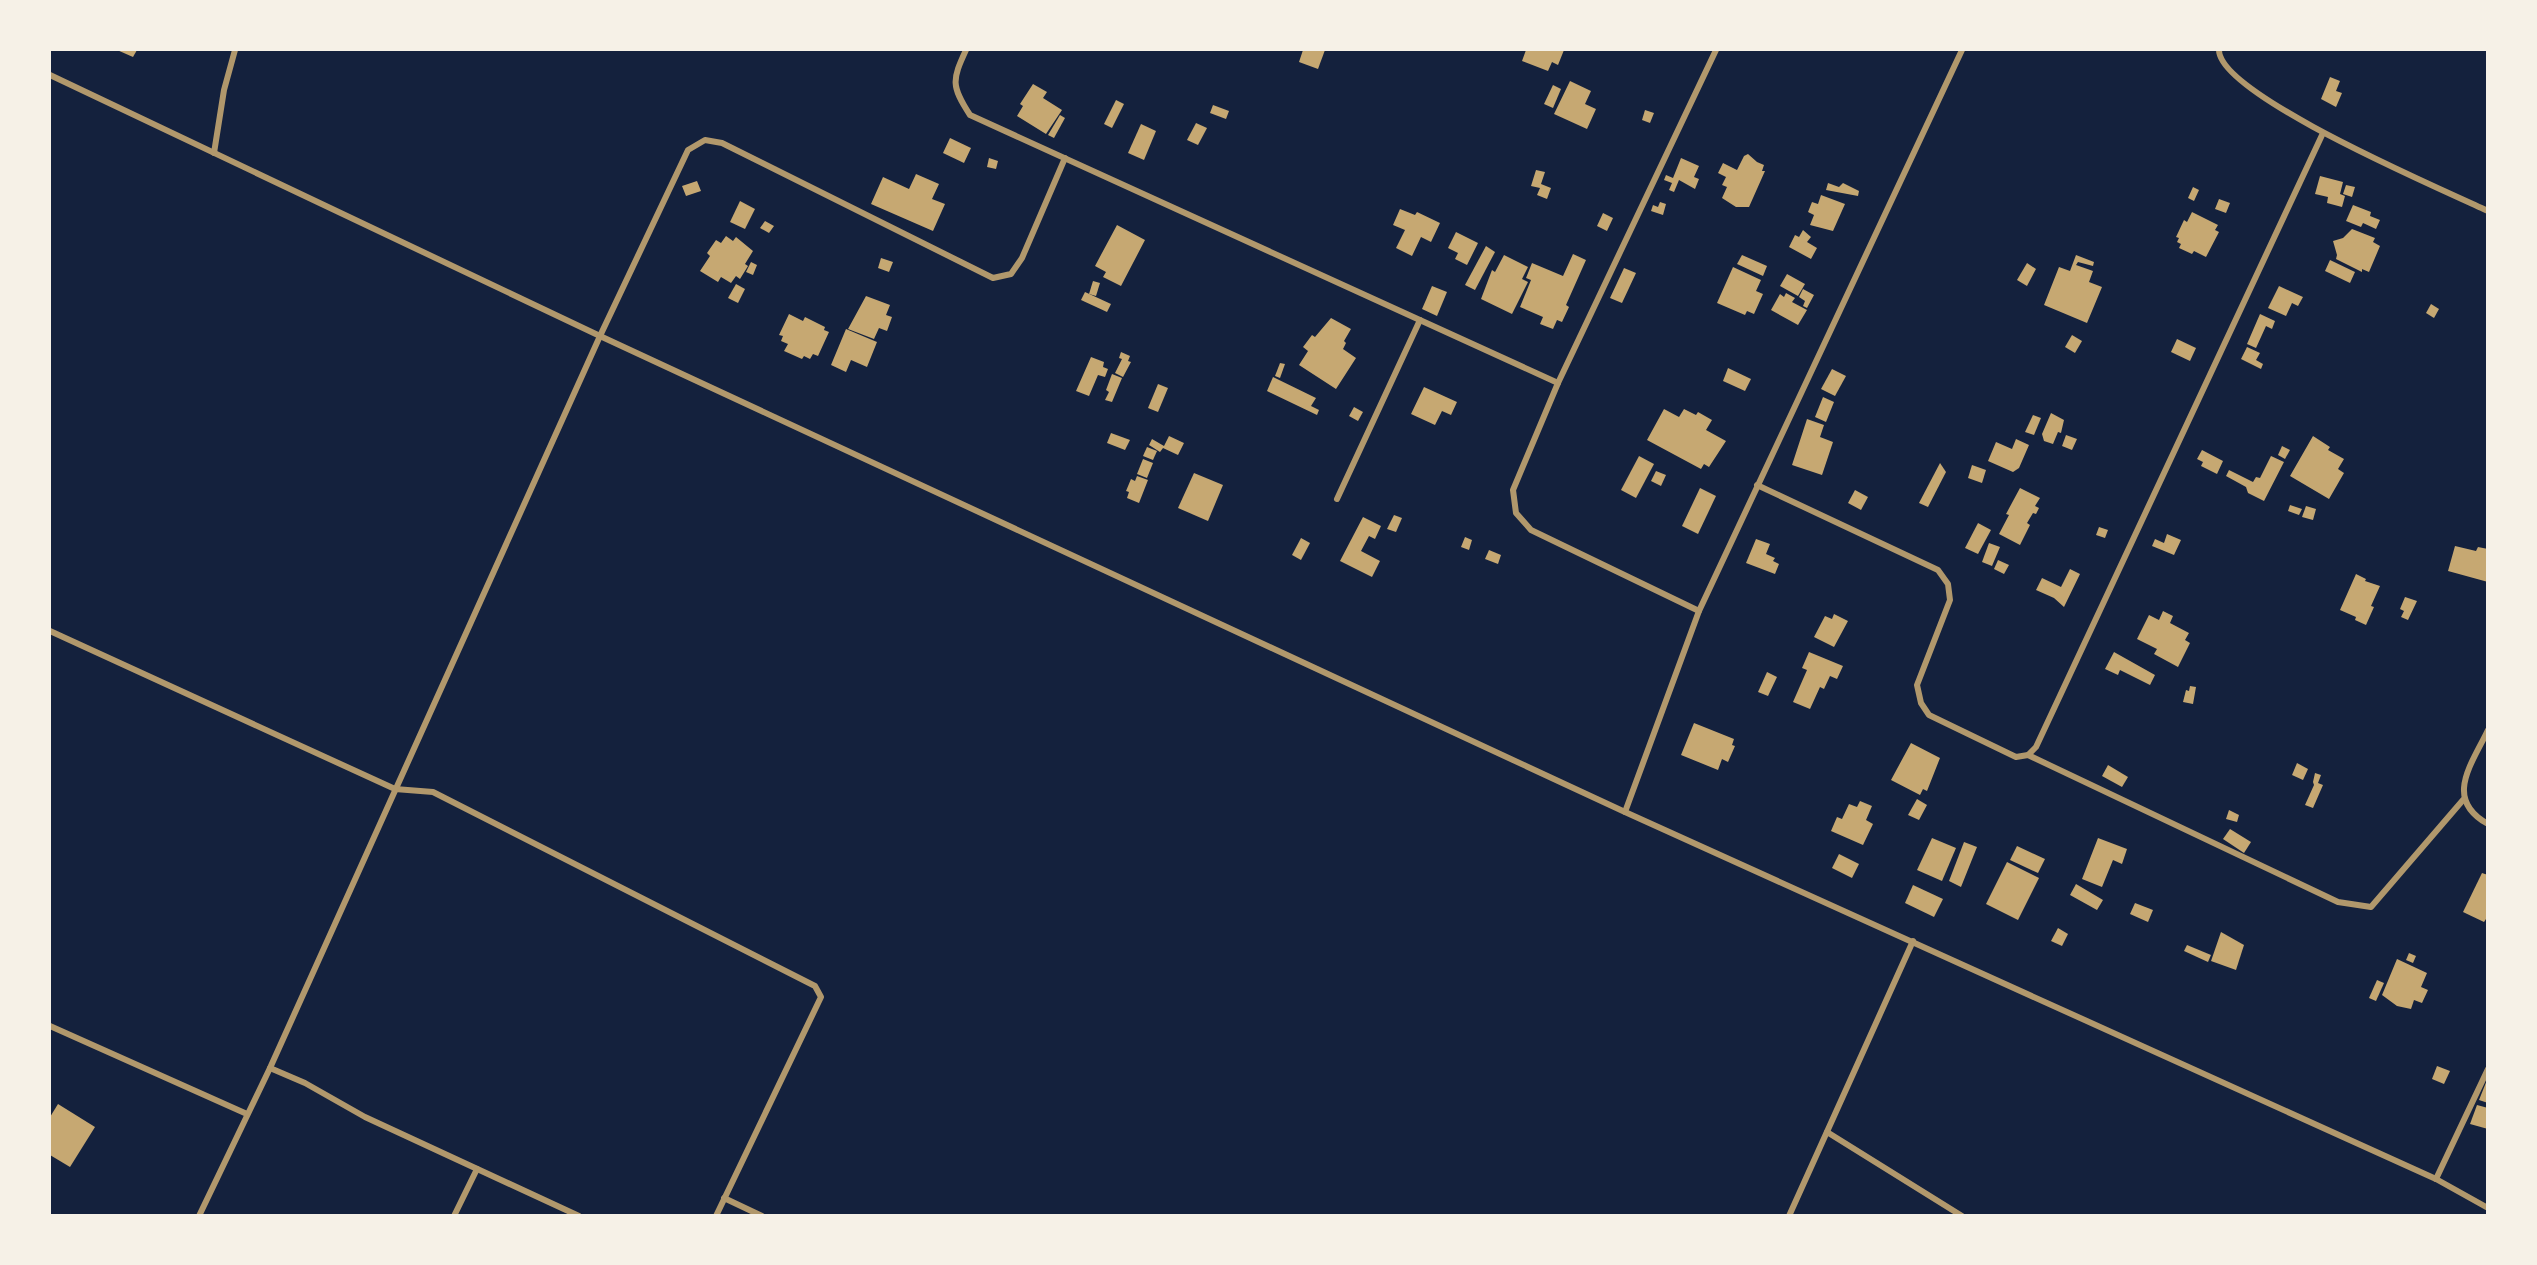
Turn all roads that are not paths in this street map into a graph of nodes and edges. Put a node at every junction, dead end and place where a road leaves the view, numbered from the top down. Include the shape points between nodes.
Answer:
1 (235, 50) edge
2 (966, 50) edge
3 (1716, 50) edge
4 (1962, 50) edge
5 (2219, 50) edge
6 (50, 75) edge
7 (2324, 133) junction
8 (214, 153) junction
9 (1065, 158) junction
10 (2487, 211) edge
11 (1420, 320) junction
12 (600, 336) junction
13 (1558, 383) junction
14 (1757, 485) junction
15 (1337, 499) dead end
16 (1699, 611) junction
17 (50, 631) edge
18 (2487, 730) edge
19 (2028, 755) junction
20 (395, 789) junction
21 (2463, 801) junction
22 (1625, 812) junction
23 (2487, 824) edge
24 (1913, 941) junction
25 (50, 1026) edge
26 (270, 1068) junction
27 (2487, 1069) edge
28 (247, 1114) junction
29 (1827, 1132) junction
30 (477, 1169) junction
31 (2436, 1179) junction
32 (724, 1198) junction
33 (2487, 1208) edge
34 (199, 1215) edge
35 (454, 1215) edge
36 (579, 1215) edge
37 (716, 1215) edge
38 (762, 1215) edge
39 (1789, 1215) edge
40 (1962, 1215) edge

1 - 8 street
2 - 9 street via 955,74 957,95 970,115
3 - 13 street
4 - 14 street
5 - 7 street via 2230,72 2249,89
6 - 8 street
7 - 10 street
7 - 19 street via 2036,747
8 - 12 street
9 - 11 street
9 - 12 street via 1022,258 1011,274 993,278 722,143 705,140 688,150
11 - 13 street
11 - 15 street
12 - 20 street
12 - 22 street
13 - 16 street via 1513,490 1516,513 1531,530
14 - 16 street
14 - 19 street via 1938,570 1948,585 1950,600 1917,685 1921,703 1929,715 2016,757
16 - 22 street
17 - 20 street
18 - 21 street via 2463,783
19 - 21 street via 2338,902 2371,907
20 - 26 street
20 - 32 street via 433,792 815,986 821,997
21 - 23 street via 2473,816
22 - 24 street
24 - 29 street
24 - 31 street
25 - 28 street
26 - 28 street
26 - 30 street
27 - 31 street
28 - 34 street
29 - 39 street
29 - 40 street
30 - 35 street
30 - 36 street
31 - 33 street
32 - 37 street
32 - 38 street

